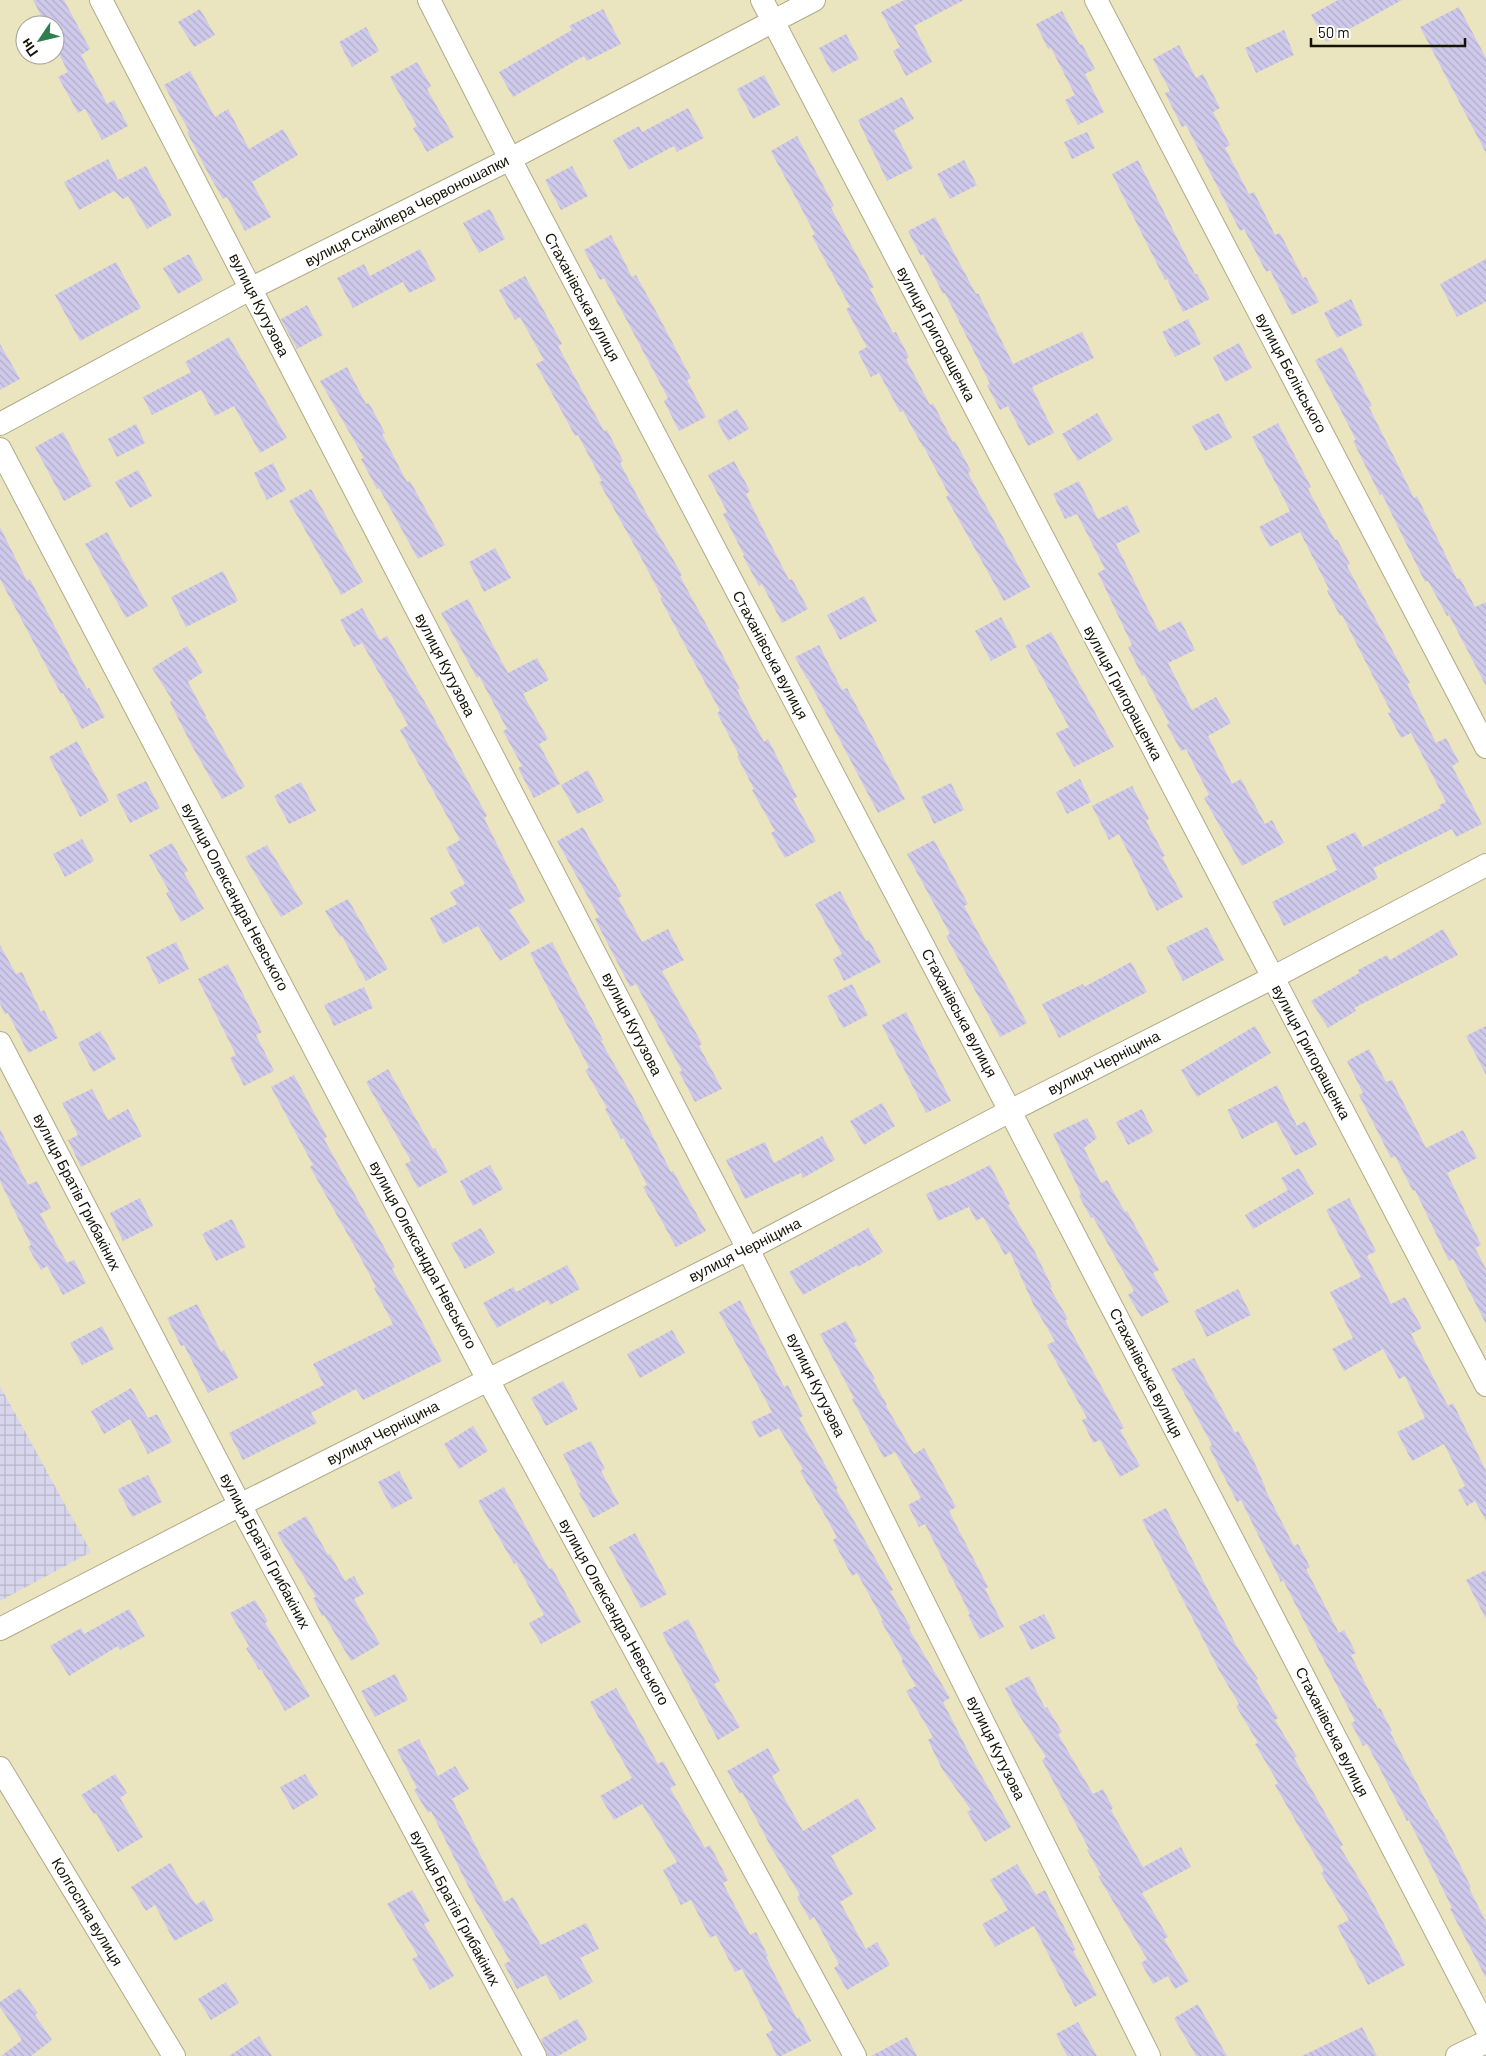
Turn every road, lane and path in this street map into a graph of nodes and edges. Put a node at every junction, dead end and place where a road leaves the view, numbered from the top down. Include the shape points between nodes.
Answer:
1 (101, 0) edge
2 (429, 0) edge
3 (762, 0) edge
4 (814, 0) edge
5 (1096, 0) edge
6 (774, 21) junction
7 (510, 159) junction
8 (250, 289) junction
9 (0, 424) edge
10 (0, 450) edge
11 (1486, 746) edge
12 (1486, 865) edge
13 (1272, 978) junction
14 (0, 1043) edge
15 (1010, 1111) junction
16 (748, 1249) junction
17 (488, 1380) junction
18 (1486, 1385) edge
19 (240, 1505) junction
20 (0, 1629) edge
21 (0, 1768) edge
22 (1486, 2028) edge
23 (1486, 2042) edge
24 (174, 2056) edge
25 (535, 2056) edge
26 (855, 2056) edge
27 (1149, 2056) edge
28 (1457, 2056) edge

1 - 8 street, вулиця Кутузова
2 - 7 street, Стаханівська вулиця
3 - 6 street, вулиця Григоращенка
4 - 6 street, вулиця Снайпера Червоношапки
5 - 11 street, вулиця Бєлінського
6 - 7 street, вулиця Снайпера Червоношапки
6 - 13 street, вулиця Григоращенка
7 - 8 street, вулиця Снайпера Червоношапки
7 - 15 street, Стаханівська вулиця
8 - 9 street, вулиця Снайпера Червоношапки
8 - 16 street, вулиця Кутузова
10 - 17 street, вулиця Олександра Невського
12 - 13 street, вулиця Черніцина
13 - 15 street, вулиця Черніцина
13 - 18 street, вулиця Григоращенка
14 - 19 street, вулиця Братів Грибакіних
15 - 16 street, вулиця Черніцина
15 - 22 street, Стаханівська вулиця
16 - 17 street, вулиця Черніцина
16 - 27 street, вулиця Кутузова
17 - 19 street, вулиця Черніцина
17 - 26 street, вулиця Олександра Невського
19 - 20 street, вулиця Черніцина
19 - 25 street, вулиця Братів Грибакіних
21 - 24 street, Колгоспна вулиця
23 - 28 street

